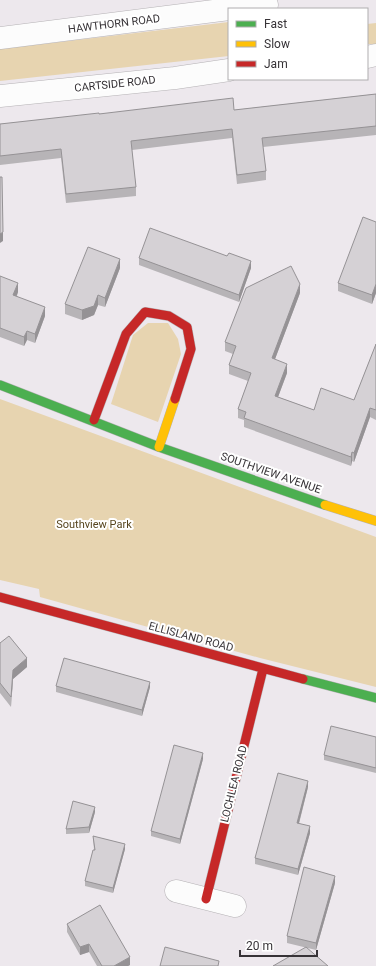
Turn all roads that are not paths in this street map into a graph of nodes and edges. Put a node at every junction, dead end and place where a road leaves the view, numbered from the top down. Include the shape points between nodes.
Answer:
1 (267, 5) edge
2 (241, 8) edge
3 (228, 9) edge
4 (0, 38) edge
5 (228, 70) edge
6 (0, 96) edge
7 (0, 385) edge
8 (94, 420) junction
9 (159, 447) junction
10 (376, 521) edge
11 (0, 598) edge
12 (263, 669) junction
13 (376, 698) edge
14 (176, 891) dead end
15 (206, 899) junction
16 (235, 906) dead end

1 - 2 street
3 - 4 street, HAWTHORN ROAD
5 - 6 street, CARTSIDE ROAD
7 - 8 street, SOUTHVIEW AVENUE
8 - 9 street, SOUTHVIEW AVENUE
8 - 9 street via 126,334 145,312 169,316 187,327 191,349
9 - 10 street, SOUTHVIEW AVENUE
11 - 12 street, ELLISLAND ROAD
12 - 13 street, ELLISLAND ROAD
12 - 15 street, LOCHLEA ROAD
14 - 15 street
15 - 16 street

